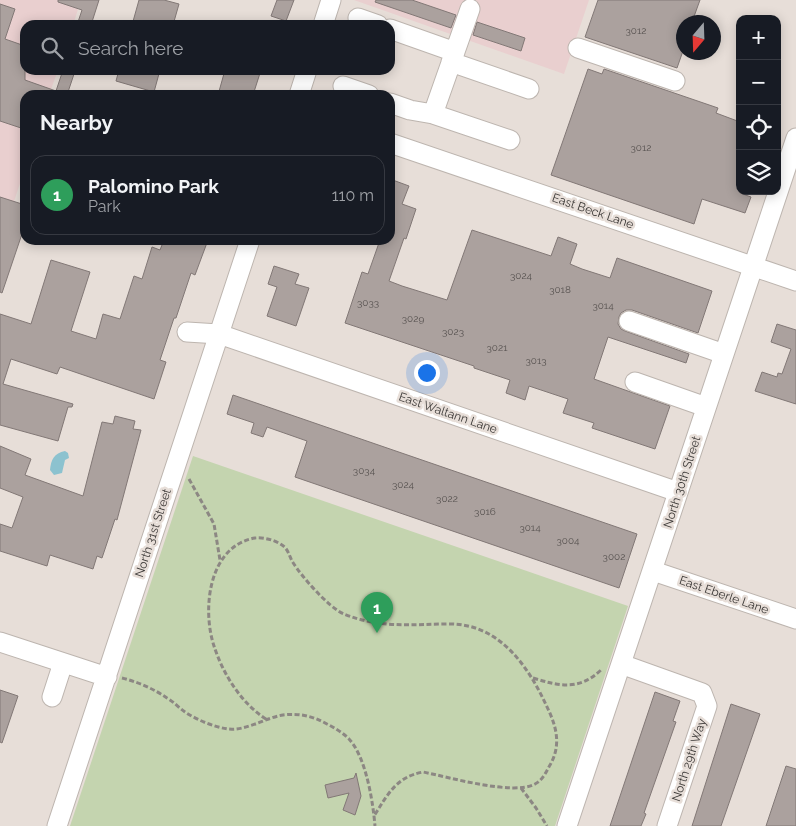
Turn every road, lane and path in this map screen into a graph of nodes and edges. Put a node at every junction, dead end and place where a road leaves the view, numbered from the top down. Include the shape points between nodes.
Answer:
1 (331, 0) edge
2 (470, 9) dead end
3 (358, 18) dead end
4 (325, 20) edge
5 (364, 20) edge
6 (395, 31) edge
7 (578, 48) dead end
8 (453, 57) junction
9 (305, 75) edge
10 (675, 81) dead end
11 (343, 86) dead end
12 (529, 89) dead end
13 (301, 90) edge
14 (355, 90) edge
15 (395, 105) edge
16 (433, 114) junction
17 (796, 138) edge
18 (510, 140) dead end
19 (395, 145) edge
20 (248, 245) edge
21 (753, 266) junction
22 (796, 281) edge
23 (629, 321) dead end
24 (187, 332) dead end
25 (219, 334) junction
26 (724, 354) junction
27 (634, 382) dead end
28 (706, 407) junction
29 (188, 479) dead end
30 (678, 492) junction
31 (220, 560) junction
32 (652, 571) junction
33 (796, 619) edge
34 (0, 642) edge
35 (63, 663) junction
36 (621, 664) junction
37 (603, 668) dead end
38 (114, 678) junction
39 (532, 678) junction
40 (52, 697) dead end
41 (266, 718) junction
42 (521, 788) junction
43 (374, 816) junction
44 (57, 826) edge
45 (374, 826) edge
46 (547, 826) edge
47 (567, 826) edge
48 (667, 826) edge

1 - 4 street
2 - 8 street
3 - 5 street
6 - 8 street
7 - 10 street
8 - 12 street
8 - 16 street
9 - 13 street
11 - 14 street
15 - 16 street
16 - 18 street
17 - 21 street, North 30th Street
19 - 21 street, East Beck Lane
20 - 25 street, North 31st Street
21 - 22 street, East Beck Lane
21 - 26 street, North 30th Street
23 - 26 street
24 - 25 street, East Waltann Lane
25 - 30 street, East Waltann Lane
25 - 38 street, North 31st Street
26 - 28 street, North 30th Street
27 - 28 street
28 - 30 street, North 30th Street
29 - 31 path via 214,524
30 - 32 street, North 30th Street
31 - 39 path via 239,544 255,538 268,539 288,551 292,561 325,600 343,614 393,626 448,624 476,628 508,647
31 - 41 path via 213,575 210,603 213,645 221,665 244,700
32 - 33 street, East Eberle Lane
32 - 36 street, North 30th Street
34 - 35 street
35 - 38 street
35 - 40 street
36 - 47 street, North 30th Street
36 - 48 street, North 29th Way via 702,693 706,706
37 - 39 path via 588,680 573,685
38 - 41 path via 143,685 206,723 228,729
38 - 44 street, North 31st Street
39 - 42 path via 550,713 557,732 557,745 555,757 544,776 536,784
41 - 43 path via 304,715 336,728 350,740 366,773
42 - 43 path via 423,772 410,774 396,784
42 - 46 path
43 - 45 path

